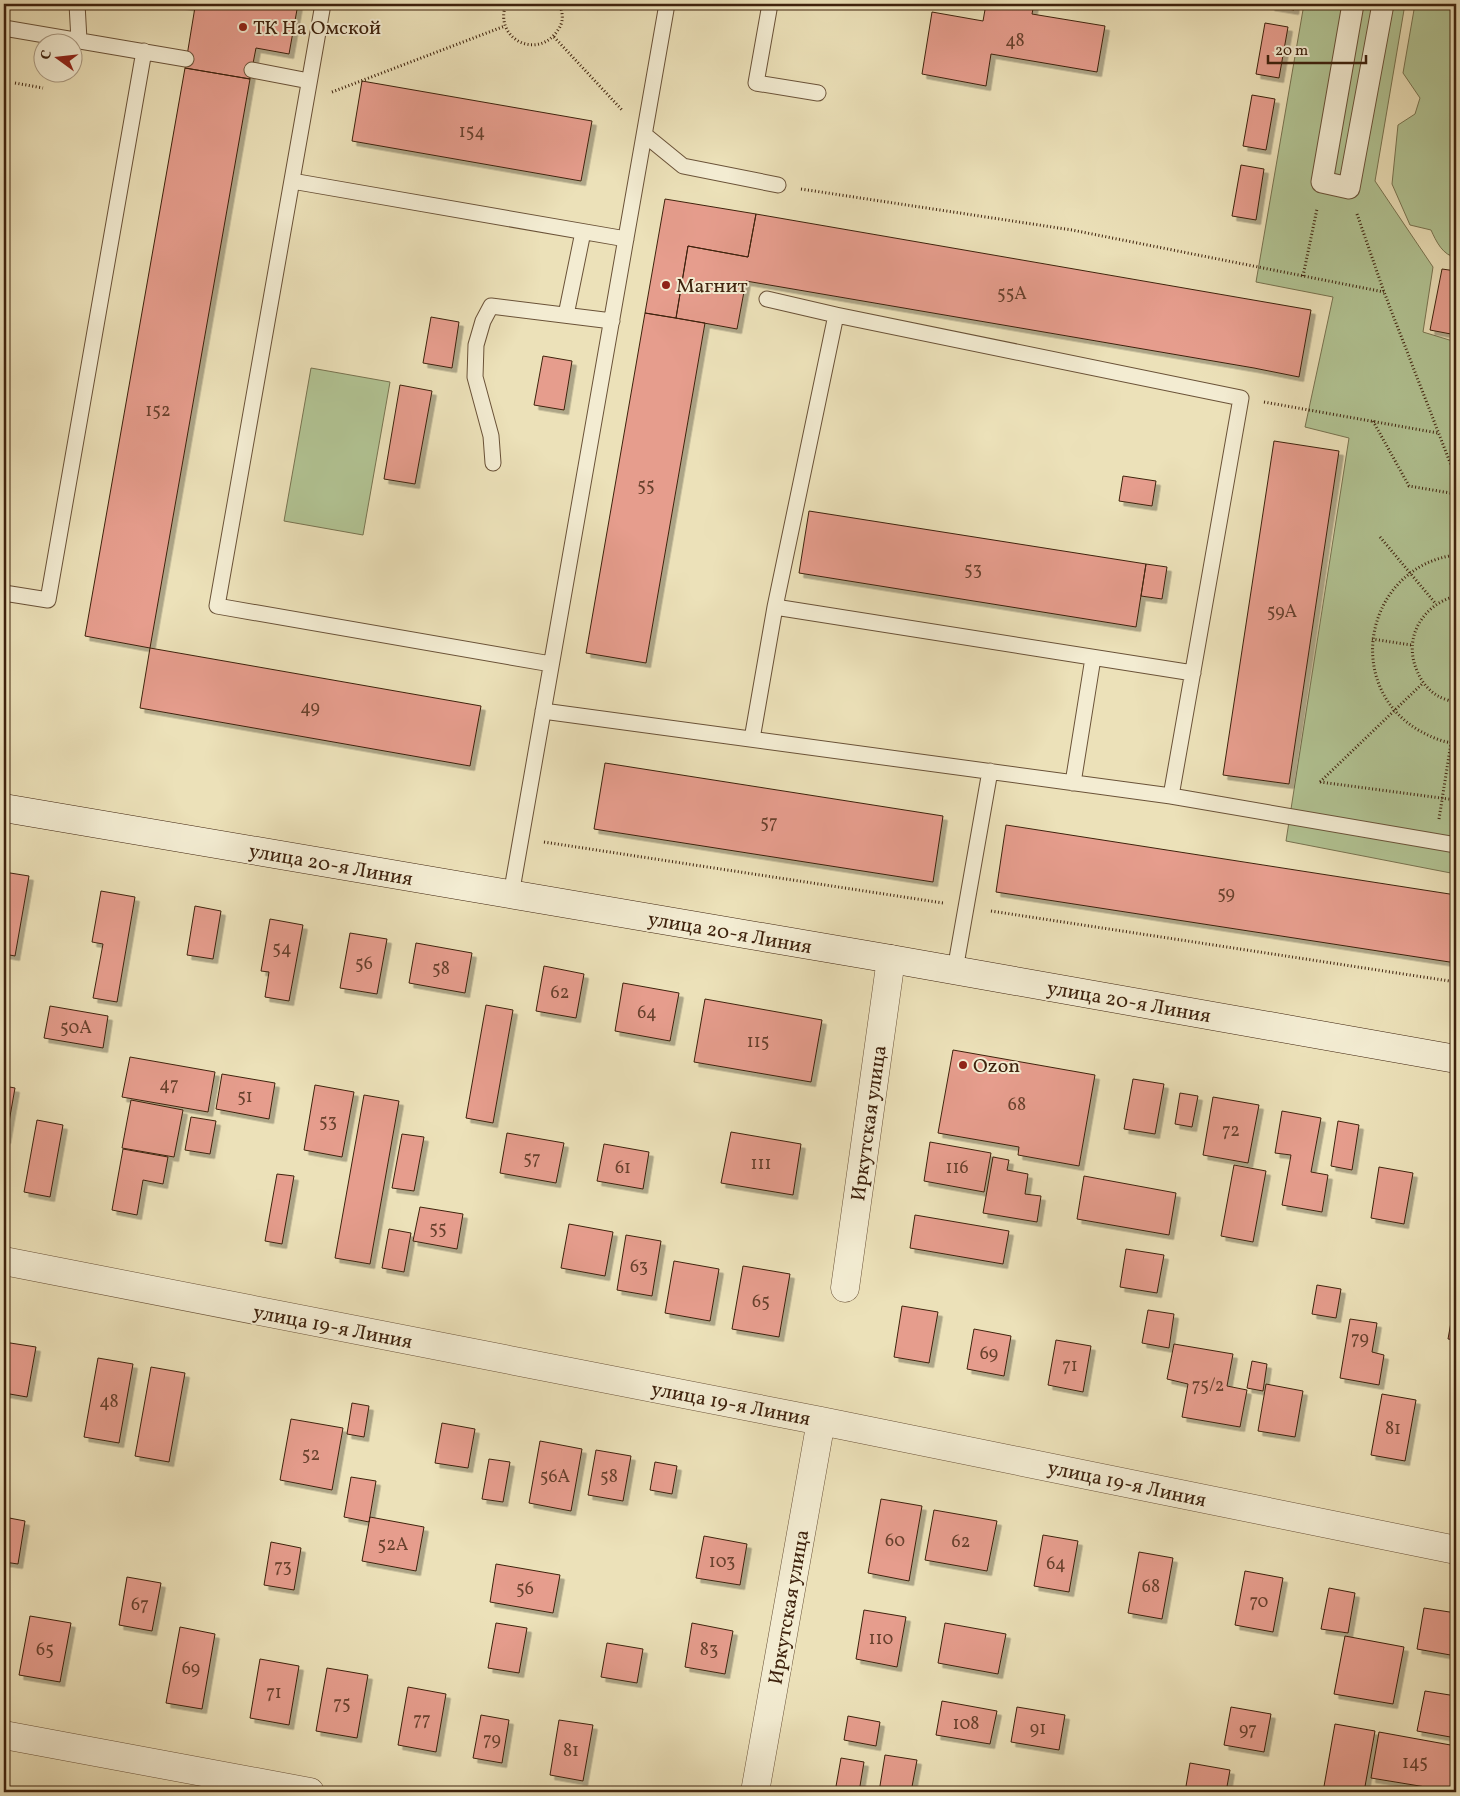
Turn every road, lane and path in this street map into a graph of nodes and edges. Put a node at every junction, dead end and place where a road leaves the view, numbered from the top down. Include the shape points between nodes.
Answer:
1 (77, 4) edge
2 (323, 4) edge
3 (506, 4) edge
4 (559, 4) edge
5 (667, 4) edge
6 (770, 4) edge
7 (1353, 4) edge
8 (1384, 4) edge
9 (505, 26) junction
10 (4, 28) edge
11 (79, 32) edge
12 (32, 34) edge
13 (554, 37) junction
14 (82, 41) edge
15 (144, 52) junction
16 (186, 59) dead end
17 (252, 70) dead end
18 (309, 80) junction
19 (15, 83) dead end
20 (43, 88) dead end
21 (818, 94) dead end
22 (305, 101) junction
23 (645, 135) junction
24 (292, 181) junction
25 (1322, 182) junction
26 (778, 185) joint
27 (1349, 188) junction
28 (583, 232) junction
29 (626, 239) junction
30 (1303, 276) junction
31 (1384, 292) junction
32 (767, 299) dead end
33 (566, 315) junction
34 (836, 315) junction
35 (612, 321) junction
36 (1241, 398) junction
37 (1373, 421) junction
38 (1438, 433) junction
39 (493, 463) dead end
40 (1456, 478) edge
41 (1456, 494) edge
42 (1380, 537) dead end
43 (1456, 555) edge
44 (1410, 573) junction
45 (4, 593) edge
46 (1456, 596) edge
47 (1436, 604) junction
48 (775, 607) junction
49 (1372, 639) junction
50 (1411, 645) junction
51 (1093, 658) junction
52 (551, 664) junction
53 (1193, 674) junction
54 (1422, 683) junction
55 (1456, 703) edge
56 (1394, 710) junction
57 (543, 711) junction
58 (1456, 711) edge
59 (752, 739) junction
60 (1451, 743) junction
61 (1456, 743) edge
62 (990, 772) junction
63 (1073, 783) junction
64 (1171, 796) junction
65 (1443, 798) junction
66 (1456, 800) edge
67 (4, 808) edge
68 (1436, 841) junction
69 (1456, 845) edge
70 (511, 895) junction
71 (891, 959) junction
72 (955, 970) junction
73 (1456, 1058) edge
74 (4, 1261) edge
75 (845, 1288) dead end
76 (821, 1421) junction
77 (1456, 1550) edge
78 (4, 1735) edge
79 (310, 1792) edge
80 (755, 1792) edge

1 - 11 lane
2 - 18 lane
3 - 9 path via 503,12
4 - 13 path via 561,25
5 - 23 lane
6 - 21 lane via 756,83
7 - 25 street
8 - 27 street
9 - 13 path via 511,36 532,46
9 - 22 path
10 - 12 lane
13 - 23 path
14 - 15 lane
15 - 16 lane
15 - 45 lane via 48,600
17 - 18 lane
18 - 22 lane
19 - 20 path
22 - 24 lane
23 - 26 lane via 684,166
23 - 29 lane
24 - 28 lane
24 - 52 lane via 217,606
25 - 27 street
25 - 30 path
26 - 30 path via 1072,230
27 - 31 path
28 - 29 lane
28 - 33 lane
29 - 35 lane
30 - 31 path
31 - 38 path
32 - 34 lane
33 - 35 lane
33 - 39 lane via 491,306 483,321 476,344 476,377 491,436
34 - 36 lane
34 - 48 lane
35 - 52 lane
36 - 37 path
36 - 53 lane
37 - 38 path
37 - 41 path via 1409,486
38 - 40 path
42 - 44 path
43 - 44 path via 1427,563
44 - 47 path
44 - 49 path via 1392,591 1379,614
46 - 47 path
47 - 50 path via 1424,615
48 - 51 lane
48 - 59 lane
49 - 50 path
49 - 56 path via 1373,665 1380,689
50 - 54 path via 1414,665
51 - 53 lane
51 - 63 lane
52 - 57 lane
53 - 64 lane
54 - 55 path via 1438,696
54 - 56 path
56 - 60 path via 1430,737
56 - 65 path via 1320,782
57 - 59 lane
57 - 70 lane
58 - 60 path
59 - 62 lane
60 - 61 path
60 - 65 path
62 - 63 lane
62 - 72 lane
63 - 64 lane
64 - 68 lane
65 - 66 path
65 - 68 path
67 - 70 street, улица 20-я Линия
68 - 69 lane
70 - 71 street, улица 20-я Линия
71 - 72 street, улица 20-я Линия
71 - 75 street, Иркутская улица
72 - 73 street, улица 20-я Линия
74 - 76 street, улица 19-я Линия
76 - 77 street, улица 19-я Линия
76 - 80 street, Иркутская улица
78 - 79 street

